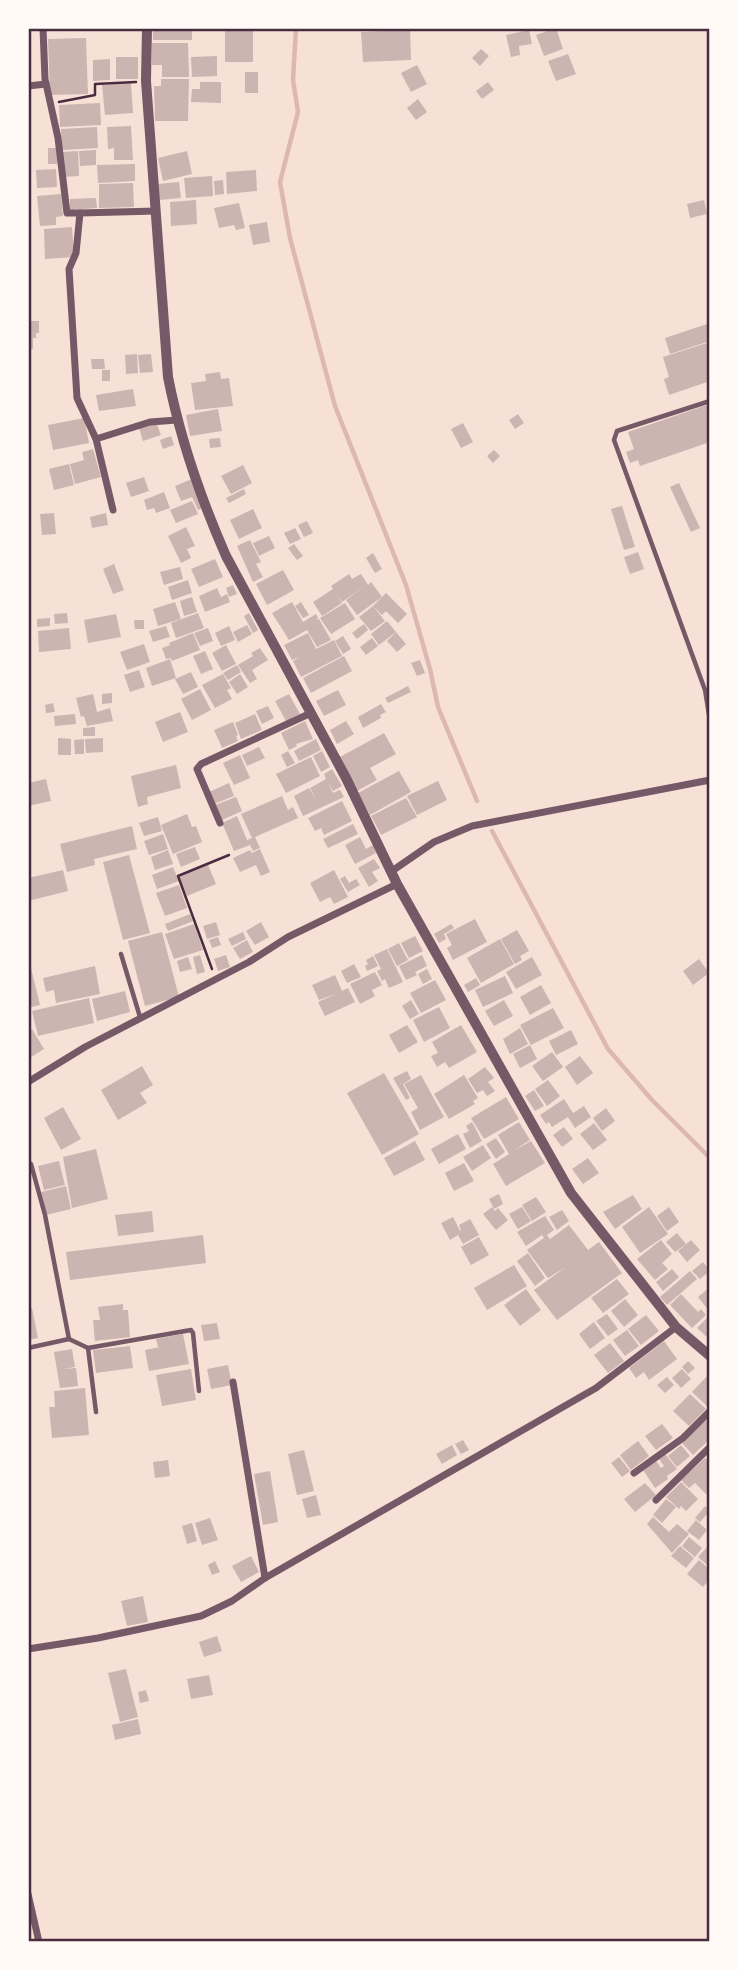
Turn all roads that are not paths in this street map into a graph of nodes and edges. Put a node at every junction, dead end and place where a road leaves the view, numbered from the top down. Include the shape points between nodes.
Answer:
1 (43, 28) edge
2 (147, 28) edge
3 (46, 84) junction
4 (28, 86) edge
5 (156, 211) junction
6 (80, 213) junction
7 (710, 401) edge
8 (177, 420) junction
9 (96, 439) junction
10 (113, 510) dead end
11 (311, 713) junction
12 (710, 721) edge
13 (710, 780) edge
14 (220, 823) dead end
15 (392, 871) junction
16 (397, 884) junction
17 (121, 954) dead end
18 (140, 1017) junction
19 (28, 1082) edge
20 (28, 1162) edge
21 (676, 1327) junction
22 (69, 1339) junction
23 (28, 1348) edge
24 (88, 1348) junction
25 (710, 1356) edge
26 (233, 1382) dead end
27 (199, 1391) dead end
28 (710, 1411) edge
29 (96, 1412) dead end
30 (710, 1447) edge
31 (634, 1473) dead end
32 (656, 1500) dead end
33 (265, 1578) junction
34 (28, 1649) edge
35 (28, 1895) edge
36 (39, 1942) edge

1 - 3 street
2 - 5 street via 146,81
3 - 4 street
3 - 6 street via 67,213
5 - 6 street
5 - 8 street via 169,377
6 - 9 street via 76,253 69,269 77,398
7 - 12 lane via 617,431 614,440 705,690
8 - 9 street via 150,422
8 - 11 street via 226,556
9 - 10 street
11 - 14 street via 201,764 197,769
11 - 15 street
13 - 15 street via 472,825 434,842
15 - 16 street
16 - 18 street
16 - 21 street via 571,1193
17 - 18 lane
18 - 19 street
20 - 22 lane via 45,1215
21 - 25 street
21 - 33 street via 596,1388
22 - 23 lane
22 - 24 lane
24 - 27 lane via 191,1330
24 - 29 lane
26 - 33 street
28 - 31 street via 683,1438
30 - 32 street
33 - 34 street via 201,1616
35 - 36 street

